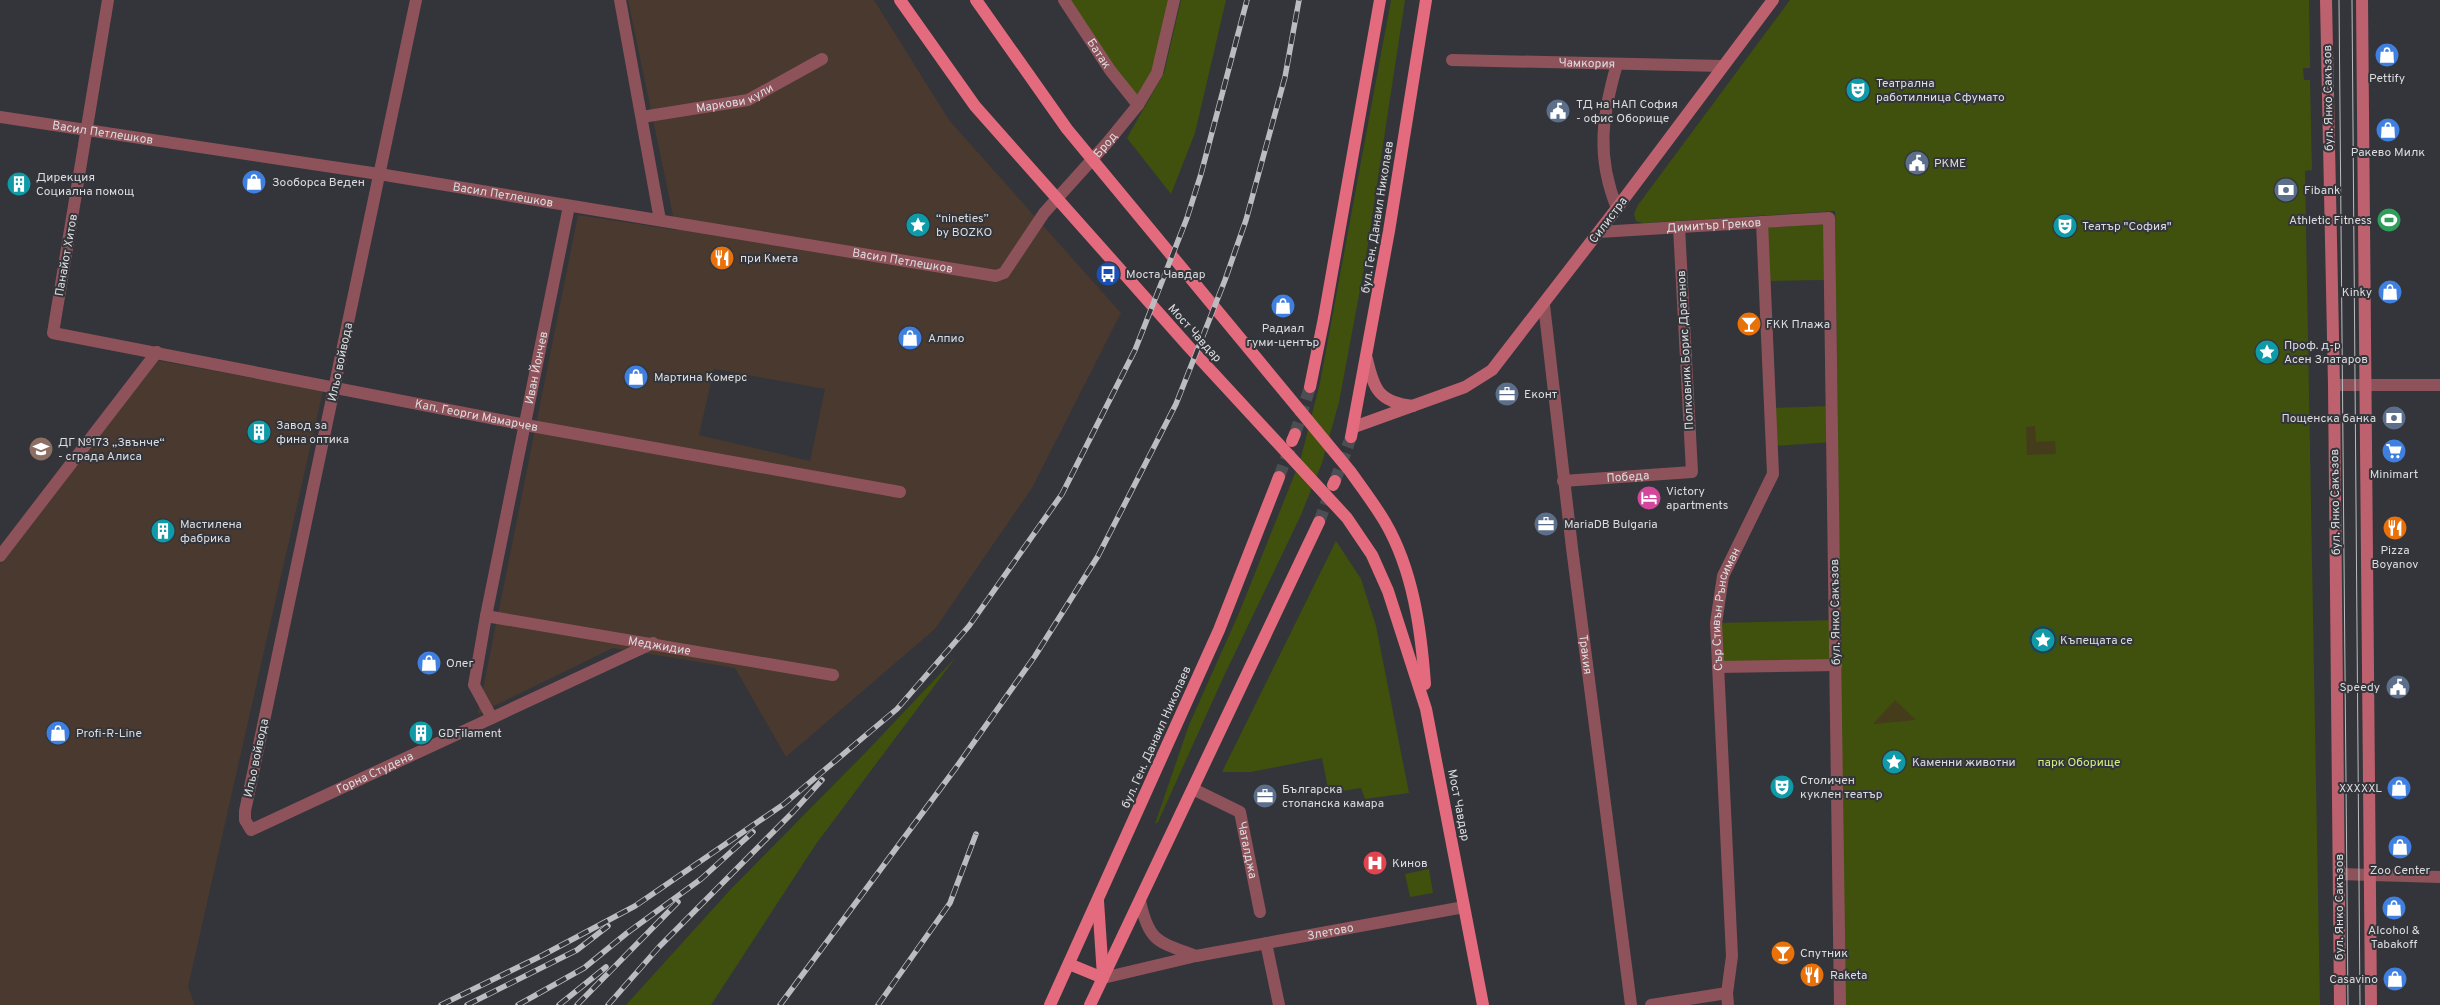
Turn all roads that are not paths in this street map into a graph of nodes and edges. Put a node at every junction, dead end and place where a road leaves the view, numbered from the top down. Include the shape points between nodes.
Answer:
1 (108, 0) edge
2 (416, 0) edge
3 (620, 0) edge
4 (900, 0) edge
5 (976, 0) edge
6 (1064, 0) edge
7 (1174, 0) edge
8 (1380, 0) edge
9 (1426, 0) edge
10 (1773, 0) edge
11 (2326, 0) edge
12 (2362, 0) edge
13 (822, 60) dead end
14 (1452, 60) dead end
15 (1617, 64) junction
16 (1723, 66) junction
17 (1138, 105) junction
18 (0, 117) edge
19 (642, 117) junction
20 (88, 129) junction
21 (379, 174) junction
22 (569, 206) junction
23 (1617, 208) junction
24 (1829, 218) joint
25 (660, 220) junction
26 (1762, 222) junction
27 (1679, 227) junction
28 (1599, 232) junction
29 (1004, 273) joint
30 (1544, 305) junction
31 (53, 333) joint
32 (157, 352) junction
33 (1367, 359) junction
34 (2334, 385) junction
35 (2365, 385) junction
36 (2440, 385) edge
37 (335, 387) junction
38 (1310, 387) tunnel mouth
39 (1416, 406) junction
40 (526, 425) junction
41 (1353, 432) joint
42 (1692, 472) joint
43 (1279, 477) tunnel mouth
44 (1564, 481) junction
45 (900, 492) dead end
46 (1319, 522) tunnel mouth
47 (2, 549) edge
48 (486, 616) junction
49 (653, 643) junction
50 (1836, 665) junction
51 (1718, 667) junction
52 (833, 675) dead end
53 (1426, 709) junction
54 (492, 718) junction
55 (1193, 789) junction
56 (245, 811) joint
57 (2339, 874) junction
58 (2370, 875) junction
59 (2440, 877) edge
60 (1098, 899) junction
61 (1140, 902) junction
62 (1464, 907) junction
63 (1260, 912) dead end
64 (1266, 943) junction
65 (1196, 956) junction
66 (1069, 964) junction
67 (1103, 978) junction
68 (1727, 999) edge
69 (1050, 1005) edge
70 (1090, 1005) edge
71 (1279, 1005) edge
72 (1483, 1005) edge
73 (1631, 1005) edge
74 (1651, 1005) edge
75 (1840, 1005) edge
76 (2340, 1005) edge
77 (2371, 1005) edge

1 - 20 street, Панайот Хитов
2 - 21 street, Ильо войвода
3 - 19 street
4 - 53 main road, Мост Чавдар via 975,106 1189,347 1347,518 1372,555 1388,591
5 - 53 main road, Мост Чавдар via 1067,129 1350,471 1385,523 1402,561 1416,608
6 - 17 street, Батак via 1110,70
7 - 17 street, Брод via 1157,73
8 - 38 main road
9 - 33 main road, бул. Ген. Данаил Николаев
10 - 16 main road, Силистра
11 - 34 main road, бул. Янко Сакъзов
12 - 35 main road
13 - 19 street, Маркови кули via 748,100
14 - 15 street, Чамкория
15 - 16 street, Чамкория
15 - 23 street via 1602,131 1605,164
16 - 23 main road, Силистра
17 - 29 street, Брод via 1044,213
18 - 20 street, Васил Петлешков
19 - 25 street
20 - 21 street, Васил Петлешков
20 - 31 street, Панайот Хитов
21 - 22 street, Васил Петлешков
21 - 37 street, Ильо войвода
22 - 25 street, Васил Петлешков
22 - 40 street, Иван Йончев
23 - 28 main road, Силистра
24 - 26 street, Димитър Греков
24 - 50 street, бул. Янко Сакъзов
25 - 29 street, Васил Петлешков via 996,276
26 - 27 street, Димитър Греков
26 - 51 street, Сър Стивън Рънсиман via 1773,474 1723,576 1716,623
27 - 28 street, Димитър Греков
27 - 42 street, Полковник Борис Драганов
28 - 30 main road, Силистра
30 - 39 main road, Силистра via 1492,370 1465,387
30 - 44 street, Тракия
31 - 32 street, Кап. Георги Мамарчев
32 - 37 street, Кап. Георги Мамарчев
32 - 47 street
33 - 39 main road via 1378,393 1386,400
33 - 41 main road, бул. Ген. Данаил Николаев
34 - 35 street
34 - 57 main road, бул. Янко Сакъзов
35 - 36 street
35 - 58 main road
37 - 40 street, Кап. Георги Мамарчев
37 - 56 street, Ильо войвода
39 - 41 main road, Силистра
40 - 45 street, Кап. Георги Мамарчев
40 - 48 street, Иван Йончев
42 - 44 street, Победа
43 - 60 main road, бул. Ген. Данаил Николаев via 1219,630
44 - 73 street, Тракия
46 - 55 main road
48 - 49 street, Меджидие
48 - 54 street, Иван Йончев via 474,684
49 - 52 street, Меджидие
49 - 54 street, Горна Студена
50 - 51 street
50 - 75 street, бул. Янко Сакъзов
51 - 68 street, Сър Стивън Рънсиман via 1732,956
53 - 62 main road, Мост Чавдар
54 - 56 street, Горна Студена via 251,830 245,820
55 - 61 main road
55 - 63 street, Чаталджа via 1240,812
57 - 58 street
57 - 76 main road, бул. Янко Сакъзов
58 - 59 street
58 - 77 main road
60 - 66 main road, бул. Ген. Данаил Николаев
60 - 67 main road
61 - 65 street via 1144,922 1154,938
61 - 67 main road
62 - 64 street, Злетово
62 - 72 main road, Мост Чавдар
64 - 65 street, Злетово
64 - 71 street
65 - 67 street, Злетово
66 - 67 main road
66 - 69 main road, бул. Ген. Данаил Николаев
67 - 70 main road
68 - 74 street

